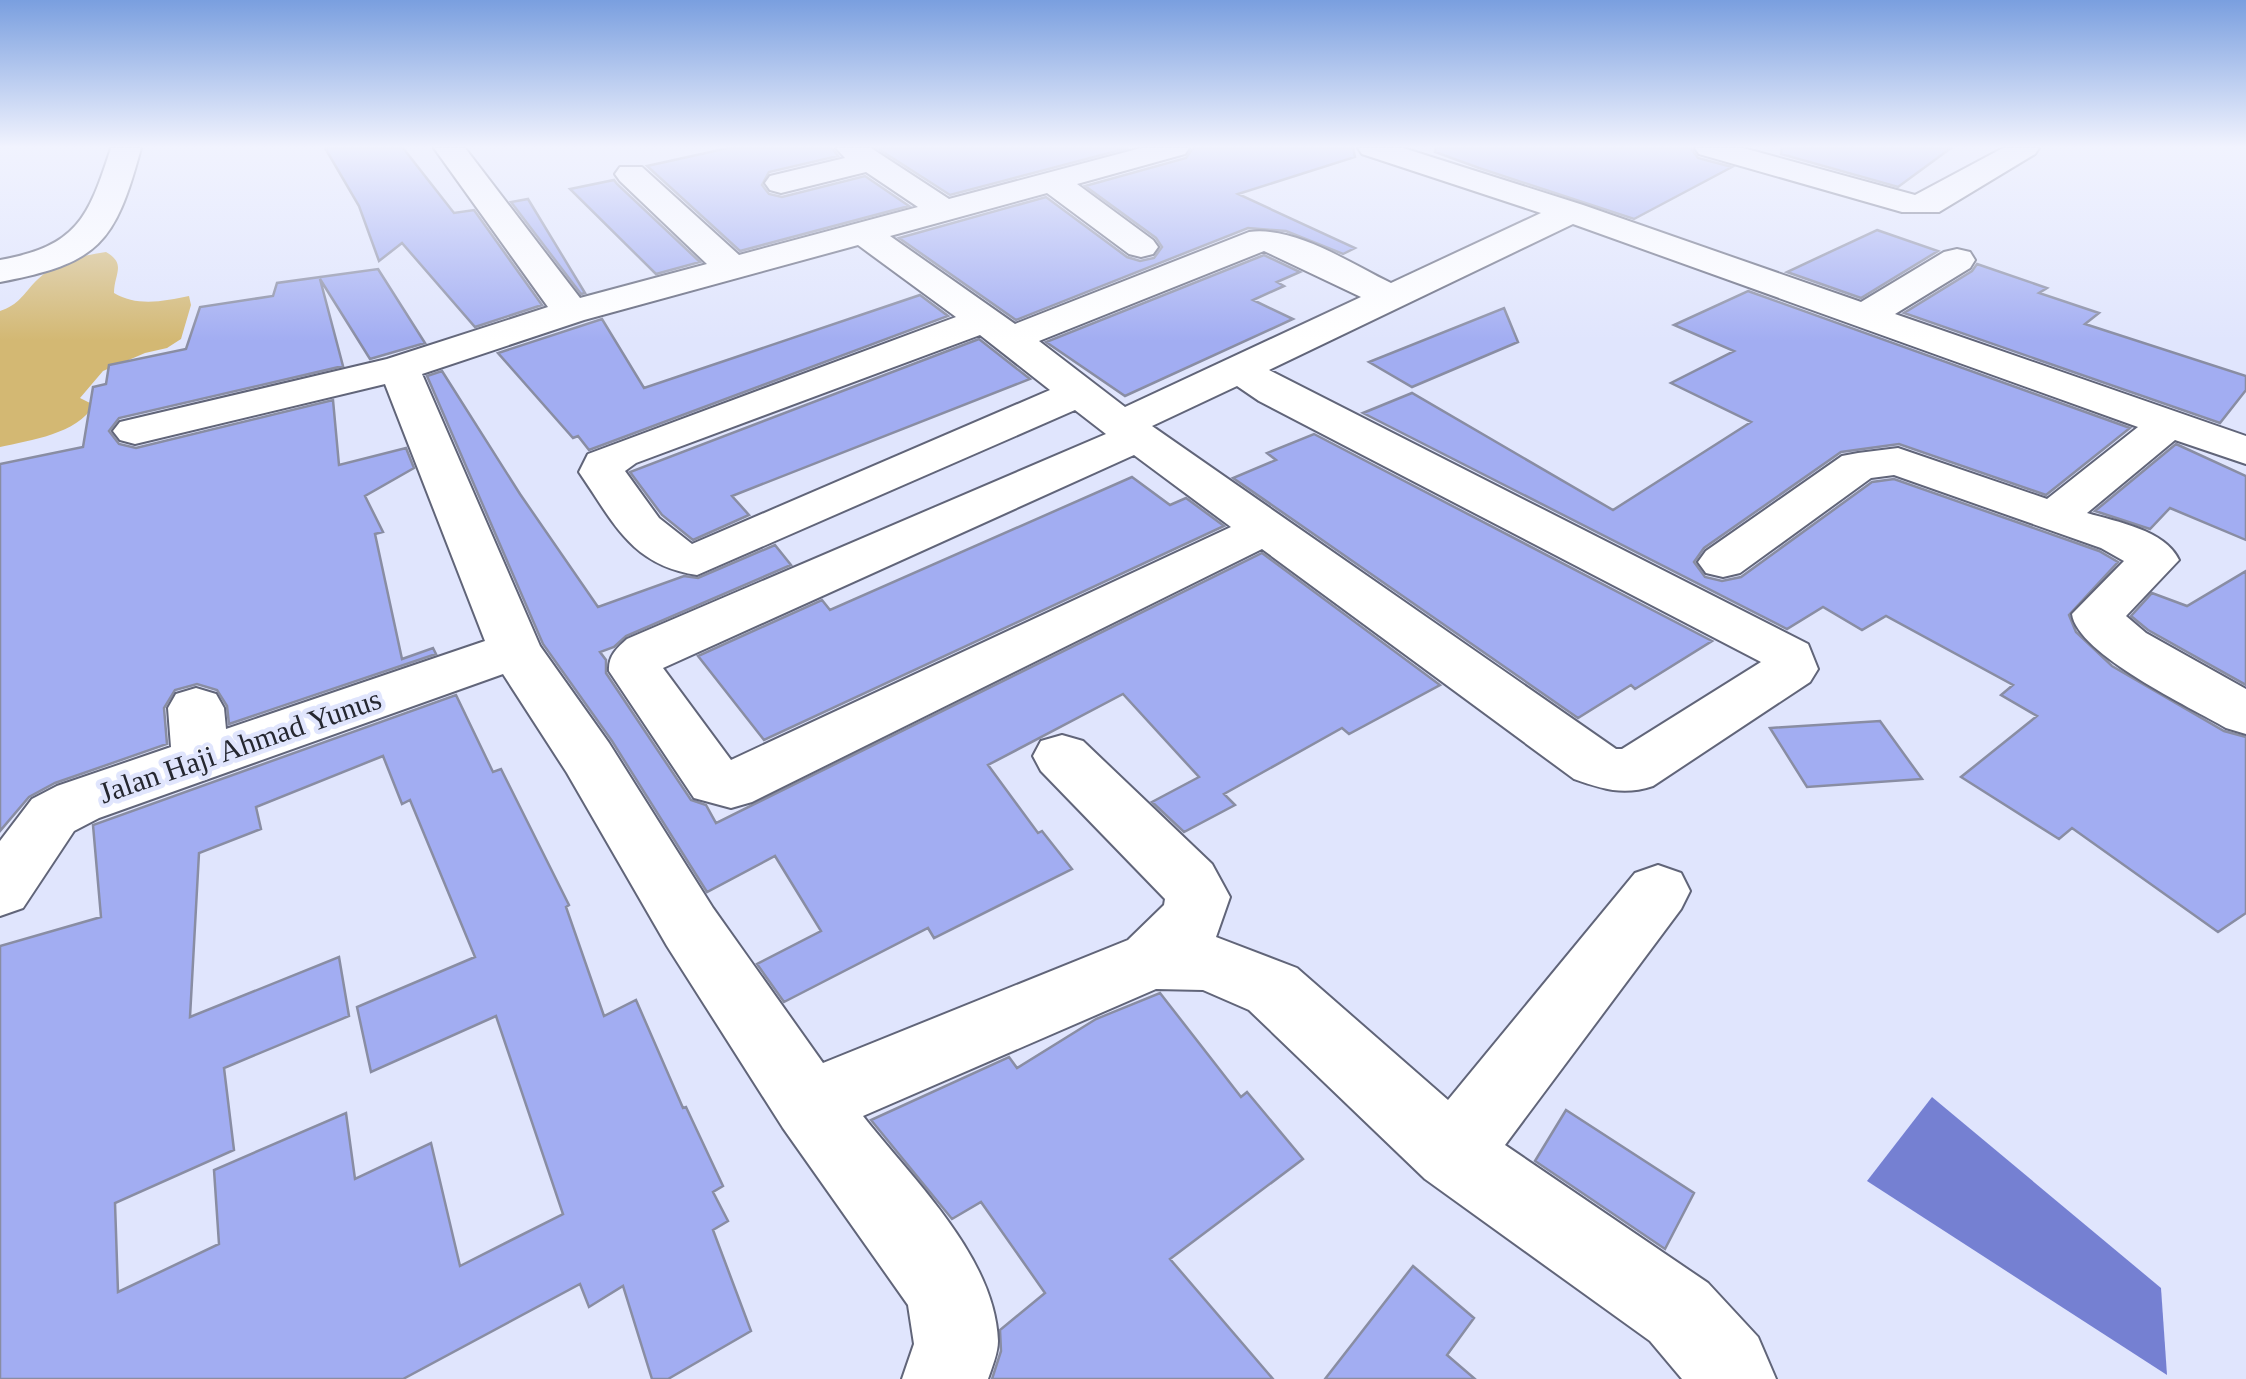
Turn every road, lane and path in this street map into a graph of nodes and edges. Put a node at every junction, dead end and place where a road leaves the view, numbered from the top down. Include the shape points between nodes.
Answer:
1 (104, 212) edge
2 (499, 212) edge
3 (672, 212) edge
4 (940, 212) edge
5 (1094, 212) edge
6 (1567, 212) edge
7 (1584, 218) junction
8 (864, 233) junction
9 (1141, 248) dead end
10 (70, 254) junction
11 (1958, 260) dead end
12 (732, 268) junction
13 (0, 271) edge
14 (1446, 286) junction
15 (1393, 298) junction
16 (0, 300) edge
17 (571, 312) junction
18 (1865, 316) junction
19 (998, 329) junction
20 (399, 368) junction
21 (1252, 390) junction
22 (1078, 393) junction
23 (2170, 422) junction
24 (136, 431) dead end
25 (1154, 436) junction
26 (2245, 449) edge
27 (812, 511) junction
28 (2052, 517) junction
29 (1267, 528) junction
30 (1723, 562) dead end
31 (848, 564) junction
32 (514, 650) junction
33 (2246, 714) edge
34 (1062, 756) dead end
35 (0, 890) edge
36 (1658, 891) dead end
37 (1152, 960) junction
38 (810, 1104) junction
39 (1452, 1154) junction
40 (945, 1379) edge
41 (1732, 1379) edge

1 - 10 street via 92,236
2 - 17 street
3 - 12 street
4 - 8 street
5 - 9 street
6 - 7 street
7 - 14 street
7 - 18 street
8 - 12 street
8 - 19 street
10 - 13 street
10 - 16 street via 49,282
11 - 18 street
12 - 17 street
14 - 15 street
14 - 21 street
15 - 19 street via 1266,240
15 - 21 street
17 - 20 street
18 - 23 street
19 - 22 street
19 - 27 street via 620,454 602,472 662,551 681,560 697,560
20 - 24 street
20 - 32 street
21 - 25 street
21 - 29 street via 1778,648 1792,669 1632,771 1617,772 1595,764
22 - 25 street
22 - 27 street
23 - 26 street
23 - 28 street
25 - 29 street
25 - 31 street
27 - 31 street
28 - 30 street via 1884,460 1858,466
28 - 33 street via 2153,556 2098,620 2127,646
29 - 31 street via 748,779 730,786 715,782 636,662
32 - 35 street, Jalan Haji Ahmad Yunus via 199,734 53,815
32 - 38 street
34 - 37 street via 1198,898 1193,918
36 - 39 street
37 - 38 street
37 - 39 street via 1207,962 1273,989
38 - 40 street via 946,1290 956,1344
39 - 41 street via 1679,1312

